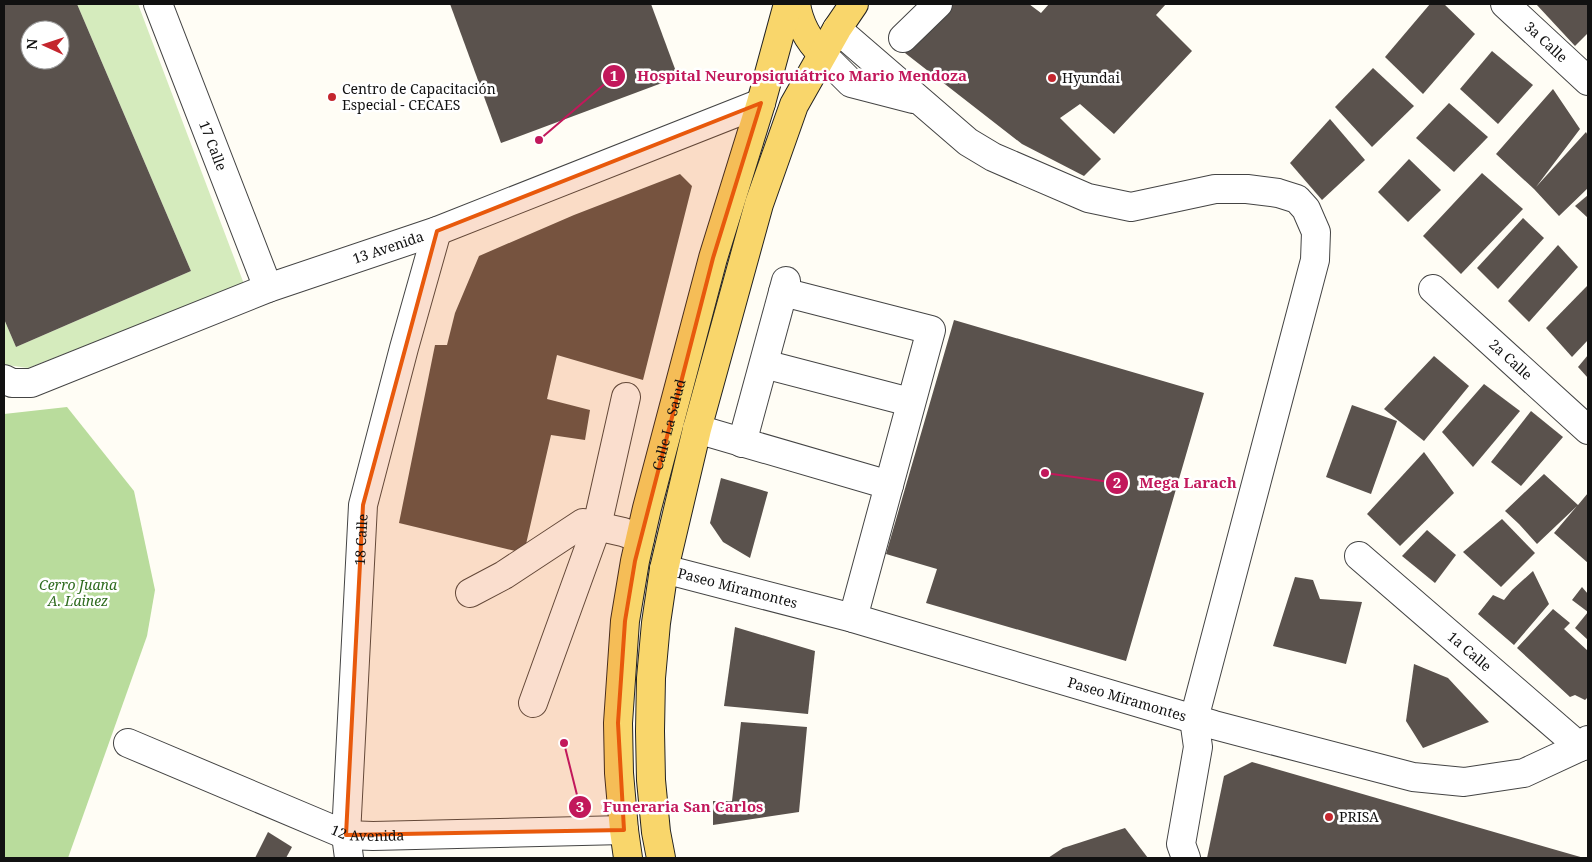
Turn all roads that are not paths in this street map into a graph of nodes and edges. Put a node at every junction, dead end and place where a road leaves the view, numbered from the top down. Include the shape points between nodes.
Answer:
1 (158, 4) edge
2 (788, 4) edge
3 (796, 4) edge
4 (854, 4) edge
5 (938, 4) edge
6 (1505, 4) edge
7 (836, 29) junction
8 (903, 38) dead end
9 (822, 54) junction
10 (1588, 81) edge
11 (917, 100) junction
12 (761, 103) junction
13 (437, 230) junction
14 (268, 288) junction
15 (1433, 289) dead end
16 (764, 364) junction
17 (8, 382) edge
18 (626, 396) dead end
19 (910, 402) junction
20 (697, 429) junction
21 (1588, 430) edge
22 (742, 443) junction
23 (890, 485) junction
24 (597, 526) junction
25 (640, 538) junction
26 (1359, 556) dead end
27 (664, 568) junction
28 (470, 593) dead end
29 (853, 618) junction
30 (533, 704) dead end
31 (1194, 719) junction
32 (128, 743) dead end
33 (1584, 744) edge
34 (624, 830) junction
35 (347, 847) edge
36 (329, 858) edge
37 (628, 858) edge
38 (660, 858) edge
39 (1186, 858) edge

1 - 14 street, 17 Calle
2 - 12 main road, Calle La Salud
3 - 9 main road via 805,32
4 - 7 main road, Calle La Salud
5 - 8 street
6 - 10 street, 3a Calle
7 - 9 main road, Calle La Salud
7 - 11 street
9 - 11 street via 850,84
9 - 20 main road, Calle La Salud via 794,105 759,204
11 - 31 street via 968,142 993,157 1088,198 1131,207 1215,189 1247,189 1297,199 1306,209 1316,232 1315,260
12 - 13 street, 13 Avenida
12 - 25 main road, Calle La Salud via 713,258
13 - 14 street, 13 Avenida
13 - 35 street, 18 Calle via 363,505
14 - 17 street, 13 Avenida via 31,383
15 - 21 street, 2a Calle
16 - 19 street
16 - 19 street via 785,287 930,330
16 - 22 street
18 - 24 street
19 - 23 street
20 - 22 street
20 - 27 main road, Calle La Salud
22 - 23 street
23 - 29 street
24 - 25 street
24 - 28 street via 583,523 504,575
24 - 30 street
25 - 34 main road, Calle La Salud via 625,621 618,723
26 - 33 street, 1a Calle
27 - 29 street, Paseo Miramontes
27 - 38 main road, Calle La Salud via 651,669 650,731 651,780
29 - 31 street, Paseo Miramontes
31 - 33 street, Paseo Miramontes via 1413,777 1464,782 1524,773
31 - 39 street via 1198,747 1181,844
32 - 35 street, 12 Avenida
34 - 35 street, 12 Avenida via 374,836
34 - 37 main road, Calle La Salud
35 - 36 street

